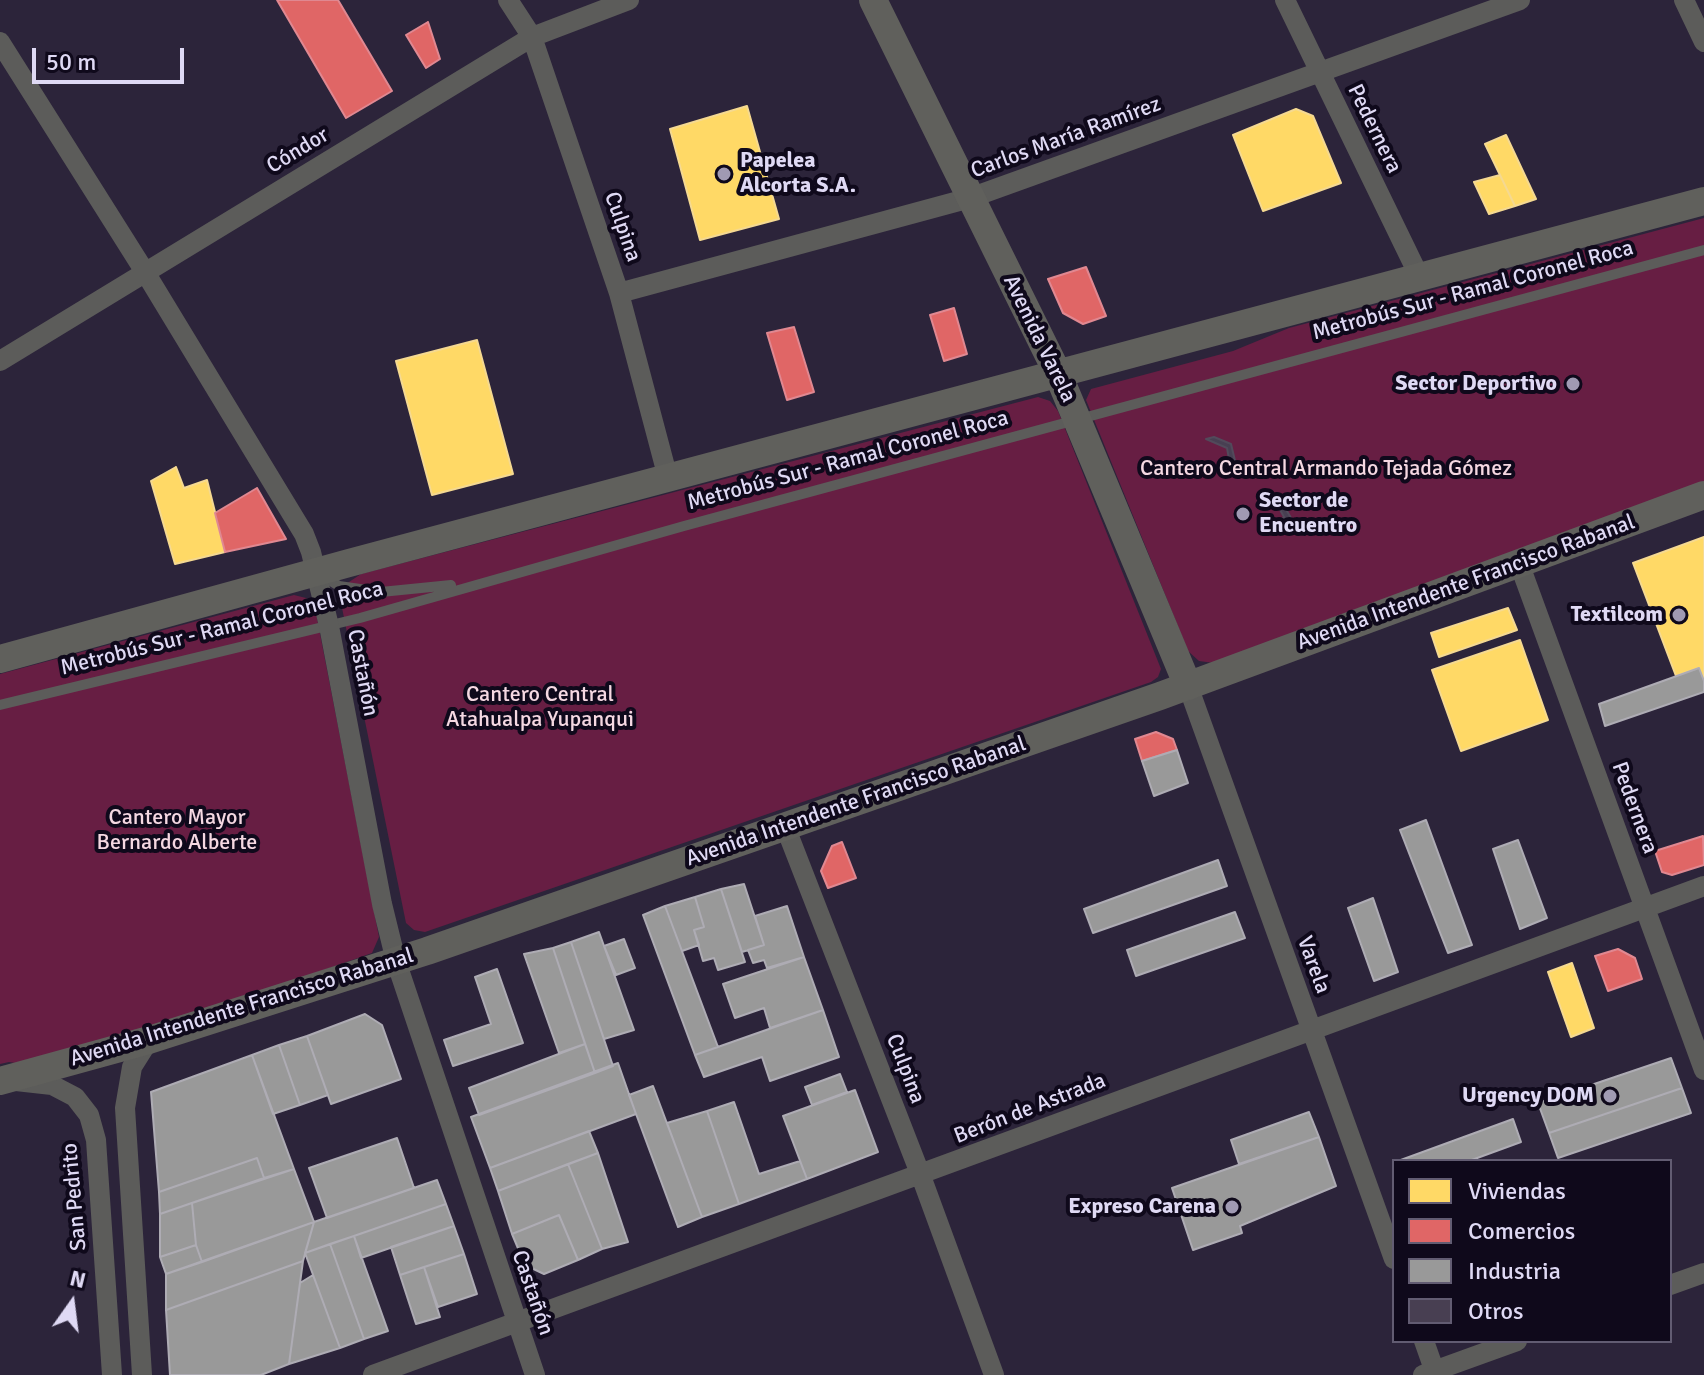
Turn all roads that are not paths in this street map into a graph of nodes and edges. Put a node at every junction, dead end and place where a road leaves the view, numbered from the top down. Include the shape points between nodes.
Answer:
1 (508, 0) edge
2 (629, 0) edge
3 (873, 0) edge
4 (1285, 0) edge
5 (1520, 0) edge
6 (1684, 0) edge
7 (532, 37) junction
8 (0, 42) edge
9 (1704, 42) edge
10 (1320, 72) junction
11 (970, 198) junction
12 (1704, 201) edge
13 (1704, 250) edge
14 (145, 272) junction
15 (1420, 278) junction
16 (619, 293) junction
17 (0, 361) edge
18 (1058, 374) junction
19 (1078, 420) junction
20 (668, 478) junction
21 (1704, 495) edge
22 (1519, 563) junction
23 (317, 572) junction
24 (477, 583) junction
25 (329, 626) junction
26 (0, 659) edge
27 (1188, 686) junction
28 (0, 705) edge
29 (785, 826) junction
30 (1704, 886) edge
31 (1645, 908) junction
32 (396, 961) junction
33 (1310, 1029) junction
34 (149, 1040) junction
35 (1704, 1070) edge
36 (0, 1081) edge
37 (921, 1176) junction
38 (1392, 1254) edge
39 (1704, 1273) edge
40 (1672, 1284) edge
41 (517, 1324) junction
42 (1424, 1343) edge
43 (1512, 1343) edge
44 (1431, 1374) edge
45 (112, 1375) edge
46 (142, 1375) edge
47 (373, 1375) edge
48 (535, 1375) edge
49 (994, 1375) edge

1 - 7 street, Culpina
2 - 7 street, Cóndor
3 - 11 main road, Avenida Varela
4 - 10 street, Pedernera
5 - 10 street, Carlos María Ramírez
6 - 9 street
7 - 14 street, Cóndor
7 - 16 street, Culpina
8 - 14 street, Castañón
10 - 11 street, Carlos María Ramírez
10 - 15 street, Pedernera
11 - 16 street, Carlos María Ramírez
11 - 18 main road, Avenida Varela
12 - 15 main road
13 - 19 lane, Metrobús Sur - Ramal Coronel Roca
14 - 17 street, Cóndor
14 - 23 street, Castañón via 304,534
15 - 18 main road
16 - 20 street, Culpina
18 - 19 main road, Avenida Varela
18 - 20 main road
19 - 24 lane, Metrobús Sur - Ramal Coronel Roca
19 - 27 main road, Avenida Varela
20 - 23 main road
21 - 22 main road, Avenida Intendente Francisco Rabanal
22 - 27 main road, Avenida Intendente Francisco Rabanal
22 - 31 street, Pedernera
23 - 24 lane via 339,586 381,592
23 - 25 street, Castañón
23 - 26 main road
24 - 25 lane, Metrobús Sur - Ramal Coronel Roca
25 - 28 lane, Metrobús Sur - Ramal Coronel Roca
25 - 32 street, Castañón
27 - 29 main road, Avenida Intendente Francisco Rabanal
27 - 33 street, Varela
29 - 32 main road, Avenida Intendente Francisco Rabanal
29 - 37 street, Culpina
30 - 31 street, Berón de Astrada
31 - 33 street, Berón de Astrada
31 - 35 street, Pedernera
32 - 34 main road, Avenida Intendente Francisco Rabanal
32 - 41 street, Castañón
33 - 37 street, Berón de Astrada
33 - 38 street, Varela
34 - 36 main road, Avenida Intendente Francisco Rabanal
34 - 46 street via 132,1067 125,1108
36 - 45 street, San Pedrito via 52,1085 75,1097 89,1115 96,1140
37 - 41 street, Berón de Astrada
37 - 49 street, Culpina
39 - 40 street
41 - 47 street, Berón de Astrada
41 - 48 street, Castañón
42 - 44 street
43 - 44 street

